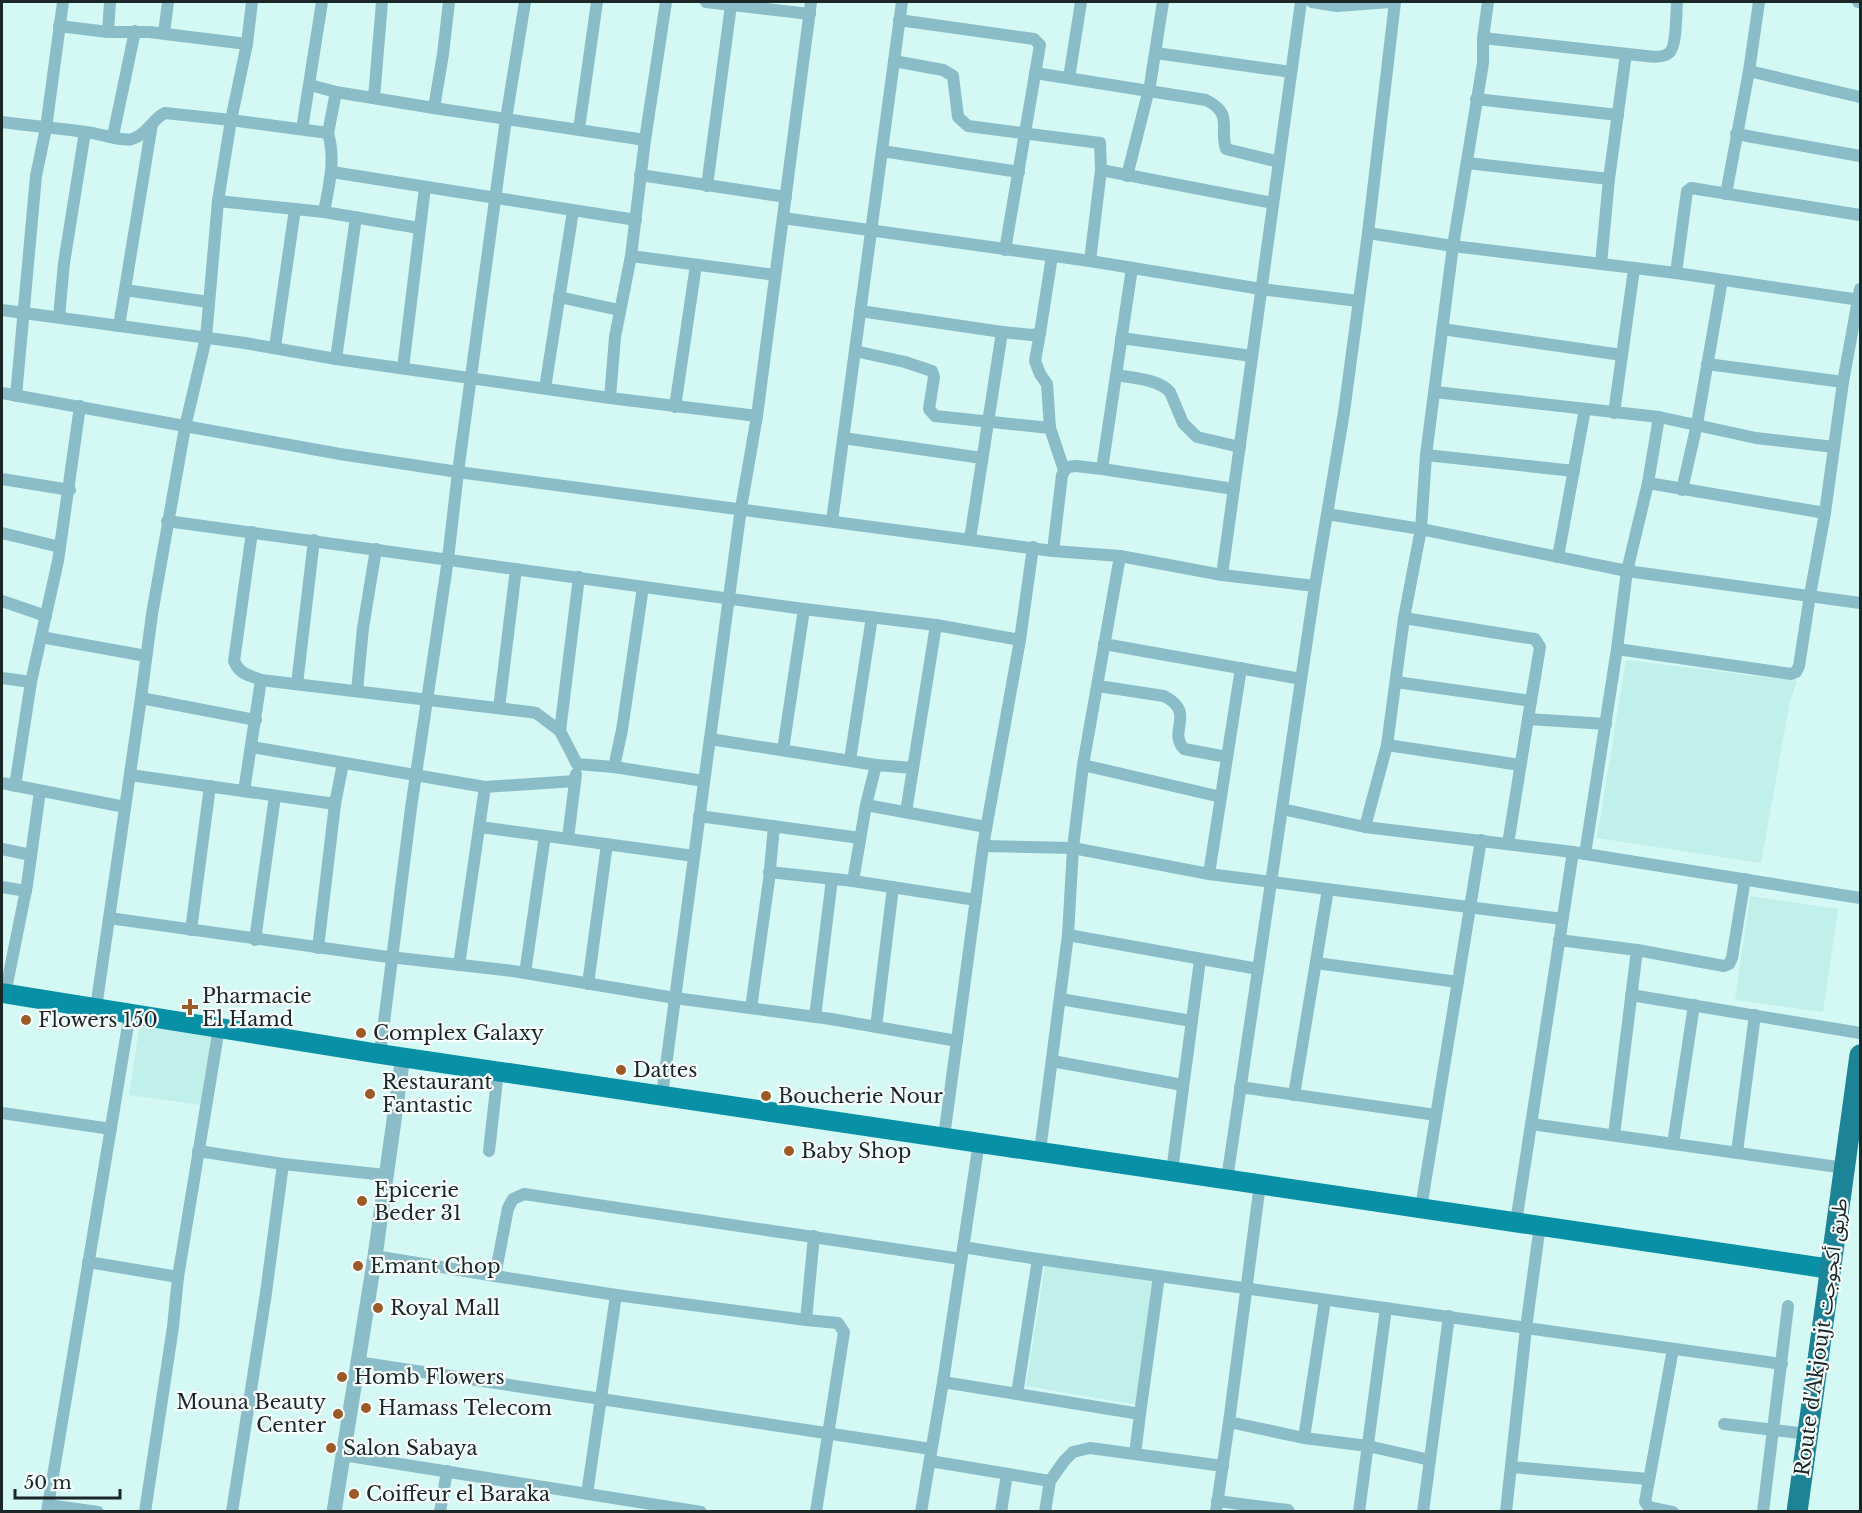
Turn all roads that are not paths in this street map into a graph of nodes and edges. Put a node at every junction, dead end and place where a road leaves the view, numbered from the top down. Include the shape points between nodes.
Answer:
1 (63, 2) edge
2 (110, 2) edge
3 (168, 2) edge
4 (252, 2) edge
5 (322, 2) edge
6 (382, 2) edge
7 (449, 2) edge
8 (525, 2) edge
9 (597, 2) edge
10 (666, 2) edge
11 (706, 2) edge
12 (902, 2) edge
13 (1081, 2) edge
14 (1163, 2) edge
15 (1301, 2) edge
16 (1312, 2) edge
17 (1390, 2) edge
18 (1395, 2) edge
19 (1488, 2) edge
20 (1677, 2) edge
21 (1759, 2) edge
22 (1337, 4) edge
23 (730, 5) junction
24 (811, 8) edge
25 (899, 20) junction
26 (59, 26) junction
27 (108, 32) junction
28 (135, 32) junction
29 (164, 33) junction
30 (1483, 38) junction
31 (247, 44) junction
32 (1155, 53) junction
33 (1626, 54) junction
34 (894, 61) junction
35 (1749, 71) junction
36 (1291, 72) junction
37 (1035, 73) junction
38 (1068, 78) junction
39 (310, 85) junction
40 (336, 92) junction
41 (1149, 92) junction
42 (1860, 97) edge
43 (374, 98) junction
44 (1476, 99) junction
45 (434, 108) junction
46 (1618, 115) junction
47 (506, 119) junction
48 (231, 120) junction
49 (2, 122) edge
50 (152, 124) junction
51 (46, 128) junction
52 (302, 129) junction
53 (579, 129) junction
54 (85, 132) junction
55 (1025, 132) junction
56 (328, 133) junction
57 (1736, 134) junction
58 (113, 136) junction
59 (645, 140) junction
60 (882, 151) junction
61 (1860, 156) edge
62 (1279, 162) junction
63 (1467, 163) junction
64 (1101, 170) junction
65 (332, 172) junction
66 (1019, 172) junction
67 (640, 175) junction
68 (1127, 176) junction
69 (1608, 179) junction
70 (707, 186) junction
71 (425, 187) junction
72 (1726, 194) junction
73 (786, 197) junction
74 (495, 198) junction
75 (218, 201) junction
76 (1273, 202) junction
77 (295, 209) junction
78 (573, 211) junction
79 (324, 212) junction
80 (1860, 215) edge
81 (356, 217) junction
82 (783, 218) junction
83 (636, 220) junction
84 (419, 228) junction
85 (871, 231) junction
86 (1368, 233) junction
87 (1453, 246) junction
88 (1005, 250) junction
89 (1052, 255) junction
90 (631, 256) junction
91 (1090, 261) junction
92 (1601, 264) junction
93 (696, 265) junction
94 (1132, 268) junction
95 (1634, 269) junction
96 (1676, 273) junction
97 (775, 275) junction
98 (1722, 280) junction
99 (1261, 289) junction
100 (125, 290) junction
101 (1860, 296) edge
102 (560, 297) junction
103 (1358, 301) junction
104 (209, 302) junction
105 (2, 310) edge
106 (619, 310) junction
107 (860, 311) junction
108 (22, 313) junction
109 (59, 317) junction
110 (119, 326) junction
111 (1442, 329) junction
112 (1002, 332) junction
113 (1040, 333) junction
114 (206, 338) junction
115 (1121, 338) junction
116 (275, 347) junction
117 (855, 351) junction
118 (1622, 355) junction
119 (1252, 356) junction
120 (336, 358) junction
121 (1707, 364) junction
122 (403, 368) junction
123 (1116, 375) junction
124 (472, 378) junction
125 (1843, 382) junction
126 (545, 388) junction
127 (1435, 392) junction
128 (2, 393) edge
129 (15, 396) junction
130 (610, 398) junction
131 (80, 406) junction
132 (675, 407) junction
133 (1585, 409) junction
134 (1614, 413) junction
135 (757, 416) junction
136 (1659, 417) junction
137 (988, 423) junction
138 (1697, 424) junction
139 (185, 427) junction
140 (1050, 429) junction
141 (843, 438) junction
142 (1239, 447) junction
143 (1834, 447) junction
144 (1426, 455) junction
145 (982, 458) junction
146 (1102, 469) junction
147 (1064, 470) junction
148 (1574, 471) junction
149 (458, 472) junction
150 (2, 479) edge
151 (1648, 483) junction
152 (1234, 489) junction
153 (69, 490) junction
154 (1682, 490) junction
155 (741, 508) junction
156 (1826, 513) junction
157 (1327, 514) junction
158 (832, 520) junction
159 (167, 521) junction
160 (1421, 529) junction
161 (252, 532) junction
162 (2, 533) edge
163 (970, 539) junction
164 (314, 540) junction
165 (60, 547) junction
166 (1034, 547) junction
167 (376, 549) junction
168 (1053, 551) junction
169 (1120, 556) junction
170 (1558, 557) junction
171 (448, 559) junction
172 (516, 568) junction
173 (1627, 571) junction
174 (1222, 575) junction
175 (579, 577) junction
176 (643, 586) junction
177 (1315, 586) junction
178 (1810, 595) junction
179 (729, 599) junction
180 (2, 601) edge
181 (1860, 603) edge
182 (804, 609) junction
183 (46, 616) junction
184 (872, 617) junction
185 (1404, 618) junction
186 (936, 625) junction
187 (41, 638) junction
188 (1020, 640) junction
189 (1104, 644) junction
190 (1617, 649) junction
191 (146, 656) junction
192 (1241, 668) junction
193 (2, 678) edge
194 (1301, 679) junction
195 (261, 680) junction
196 (31, 682) junction
197 (1396, 682) junction
198 (297, 684) junction
199 (1098, 686) junction
200 (357, 691) junction
201 (141, 698) junction
202 (427, 699) junction
203 (1531, 701) junction
204 (499, 708) junction
205 (1528, 719) junction
206 (256, 720) junction
207 (1606, 724) junction
208 (560, 731) junction
209 (710, 739) junction
210 (1387, 745) junction
211 (252, 747) junction
212 (783, 750) junction
213 (1227, 757) junction
214 (850, 760) junction
215 (343, 763) junction
216 (577, 764) junction
217 (876, 765) junction
218 (1083, 765) junction
219 (1520, 765) junction
220 (614, 767) junction
221 (913, 768) junction
222 (130, 775) junction
223 (416, 776) junction
224 (575, 781) junction
225 (704, 781) junction
226 (2, 783) edge
227 (15, 786) junction
228 (210, 786) junction
229 (485, 787) junction
230 (40, 791) junction
231 (244, 791) junction
232 (275, 796) junction
233 (1221, 797) junction
234 (335, 804) junction
235 (866, 805) junction
236 (125, 807) junction
237 (1282, 809) junction
238 (906, 812) junction
239 (699, 816) junction
240 (774, 826) junction
241 (480, 827) junction
242 (986, 827) junction
243 (1365, 827) junction
244 (545, 836) junction
245 (568, 838) junction
246 (860, 838) junction
247 (1481, 840) junction
248 (607, 844) junction
249 (1508, 844) junction
250 (983, 846) junction
251 (1073, 848) junction
252 (2, 849) edge
253 (1579, 853) junction
254 (31, 855) junction
255 (694, 856) junction
256 (770, 872) junction
257 (1209, 874) junction
258 (832, 879) junction
259 (1745, 879) junction
260 (853, 881) junction
261 (1271, 881) junction
262 (893, 886) junction
263 (2, 887) edge
264 (1328, 889) junction
265 (26, 891) junction
266 (1860, 898) edge
267 (976, 900) junction
268 (1470, 908) junction
269 (109, 918) junction
270 (1562, 919) junction
271 (191, 930) junction
272 (1068, 935) junction
273 (255, 940) junction
274 (1559, 940) junction
275 (318, 948) junction
276 (1637, 950) junction
277 (392, 958) junction
278 (1200, 960) junction
279 (1316, 963) junction
280 (459, 965) junction
281 (1258, 969) junction
282 (525, 973) junction
283 (1458, 982) junction
284 (588, 984) junction
285 (3, 994) edge
286 (1632, 995) junction
287 (675, 998) junction
288 (1060, 999) junction
289 (1694, 1005) junction
290 (96, 1008) junction
291 (751, 1008) junction
292 (130, 1013) junction
293 (1755, 1015) junction
294 (815, 1017) junction
295 (1192, 1021) junction
296 (876, 1027) junction
297 (219, 1028) junction
298 (1860, 1033) edge
299 (957, 1041) junction
300 (380, 1054) junction
301 (1860, 1055) edge
302 (403, 1056) junction
303 (1052, 1061) junction
304 (498, 1071) junction
305 (1183, 1085) junction
306 (1240, 1088) junction
307 (662, 1095) junction
308 (1294, 1095) junction
309 (2, 1114) edge
310 (1436, 1115) junction
311 (1531, 1124) junction
312 (111, 1129) junction
313 (1614, 1136) junction
314 (944, 1137) junction
315 (979, 1142) junction
316 (1673, 1144) junction
317 (198, 1151) junction
318 (489, 1151) dead end
319 (1040, 1151) junction
320 (1737, 1152) junction
321 (283, 1164) junction
322 (1845, 1168) junction
323 (1172, 1171) junction
324 (385, 1175) junction
325 (1227, 1179) junction
326 (1260, 1184) junction
327 (1421, 1208) junction
328 (1516, 1222) junction
329 (1540, 1226) junction
330 (814, 1236) junction
331 (962, 1253) junction
332 (375, 1256) junction
333 (1038, 1259) junction
334 (88, 1262) junction
335 (1831, 1269) junction
336 (178, 1276) junction
337 (495, 1276) junction
338 (1159, 1276) junction
339 (1245, 1288) junction
340 (616, 1295) junction
341 (1325, 1300) junction
342 (1788, 1306) dead end
343 (1386, 1308) junction
344 (1449, 1316) junction
345 (806, 1320) junction
346 (1526, 1328) junction
347 (1673, 1349) junction
348 (357, 1362) junction
349 (1782, 1364) junction
350 (943, 1382) junction
351 (1017, 1394) junction
352 (601, 1398) junction
353 (1140, 1414) junction
354 (1230, 1422) junction
355 (1724, 1424) dead end
356 (1774, 1430) junction
357 (829, 1433) junction
358 (1808, 1434) junction
359 (1304, 1438) junction
360 (1368, 1446) junction
361 (1135, 1454) junction
362 (343, 1455) junction
363 (931, 1455) junction
364 (1430, 1460) junction
365 (1223, 1466) junction
366 (1511, 1467) junction
367 (447, 1471) junction
368 (1007, 1474) junction
369 (1648, 1479) junction
370 (1050, 1481) junction
371 (587, 1494) junction
372 (1216, 1506) edge
373 (47, 1508) edge
374 (98, 1512) edge
375 (145, 1512) edge
376 (232, 1512) edge
377 (334, 1512) edge
378 (440, 1512) edge
379 (700, 1512) edge
380 (816, 1512) edge
381 (921, 1512) edge
382 (1000, 1512) edge
383 (1045, 1512) edge
384 (1289, 1512) edge
385 (1359, 1512) edge
386 (1423, 1512) edge
387 (1506, 1512) edge
388 (1673, 1512) edge
389 (1763, 1512) edge
390 (1797, 1512) edge

1 - 26 street
2 - 27 street
3 - 29 street
4 - 31 street
5 - 39 street
6 - 43 street
7 - 45 street
8 - 47 street
9 - 53 street
10 - 59 street
11 - 23 street
12 - 25 street
13 - 38 street
14 - 32 street
15 - 36 street
16 - 22 street
17 - 22 street
18 - 86 street
19 - 30 street
20 - 33 street via 1671,51 1654,57
21 - 35 street
23 - 24 street
23 - 70 street
24 - 73 street
25 - 34 street
25 - 37 street via 1034,39 1040,45
26 - 27 street
26 - 51 street
27 - 28 street
28 - 29 street
28 - 58 street
29 - 31 street
30 - 33 street
30 - 44 street
31 - 48 street
32 - 36 street
32 - 41 street
33 - 46 street
34 - 55 street via 943,70 952,76 958,117 965,124
34 - 60 street
35 - 42 street
35 - 57 street
36 - 62 street
37 - 38 street
37 - 55 street
38 - 41 street
39 - 40 street
39 - 52 street
40 - 43 street
40 - 56 street
41 - 62 street via 1201,98 1212,103 1225,120 1226,149
41 - 68 street
43 - 45 street
44 - 46 street
44 - 63 street
45 - 47 street
46 - 69 street
47 - 53 street
47 - 74 street
48 - 50 street via 165,113
48 - 52 street
48 - 75 street
49 - 51 street
50 - 58 street via 134,138
50 - 100 street
51 - 54 street
51 - 108 street via 36,176
52 - 56 street
53 - 59 street
54 - 58 street
54 - 109 street
55 - 64 street via 1098,141
55 - 66 street
56 - 65 street
57 - 61 street
57 - 72 street
59 - 67 street
60 - 66 street
60 - 85 street
62 - 76 street
63 - 69 street
63 - 87 street
64 - 68 street
64 - 91 street
65 - 71 street
65 - 79 street
66 - 88 street
67 - 70 street
67 - 83 street
68 - 76 street
69 - 92 street
70 - 73 street
71 - 74 street
71 - 84 street
72 - 80 street
72 - 96 street via 1694,188 1687,191
73 - 82 street
74 - 78 street
74 - 124 street
75 - 77 street
75 - 104 street
76 - 99 street
77 - 79 street
77 - 116 street
78 - 83 street
78 - 102 street
79 - 81 street
81 - 84 street
81 - 120 street
82 - 85 street
82 - 97 street
83 - 90 street
84 - 122 street
85 - 88 street
85 - 107 street
86 - 87 street
86 - 103 street
87 - 92 street
87 - 111 street
88 - 89 street
89 - 91 street
89 - 113 street
90 - 93 street
90 - 106 street
91 - 94 street
92 - 95 street
93 - 97 street
93 - 132 street
94 - 99 street
94 - 115 street
95 - 96 street
95 - 118 street
96 - 98 street
97 - 135 street
98 - 101 street
98 - 121 street
99 - 103 street
99 - 119 street
100 - 104 street
100 - 110 street
101 - 125 street
102 - 106 street
102 - 126 street
103 - 157 street
104 - 114 street
105 - 108 street
106 - 130 street
107 - 112 street
107 - 117 street
108 - 109 street
108 - 129 street
109 - 110 street
110 - 114 street
111 - 118 street
111 - 127 street
112 - 113 street
112 - 137 street
113 - 140 street via 1035,361 1047,384
114 - 116 street
114 - 139 street
115 - 119 street
115 - 123 street
116 - 120 street
117 - 137 street via 930,369 934,373 931,414
117 - 141 street
118 - 134 street
119 - 142 street
120 - 122 street
121 - 125 street
121 - 138 street
122 - 124 street
123 - 142 street via 1167,388 1183,423 1197,437
123 - 146 street
124 - 126 street
124 - 149 street
125 - 143 street
126 - 130 street
127 - 133 street
127 - 144 street
128 - 129 street
129 - 131 street
130 - 132 street
131 - 139 street
131 - 153 street
132 - 135 street
133 - 134 street
133 - 148 street
134 - 136 street
135 - 155 street
136 - 138 street
136 - 151 street
137 - 140 street
137 - 145 street
138 - 143 street via 1756,438
138 - 154 street
139 - 149 street
139 - 159 street
140 - 147 street
141 - 145 street
141 - 158 street
142 - 152 street
143 - 156 street
144 - 148 street
144 - 160 street
145 - 163 street
146 - 147 street via 1071,466
146 - 152 street
147 - 168 street
148 - 170 street
149 - 155 street
149 - 171 street
150 - 153 street
151 - 154 street
151 - 173 street
152 - 174 street
153 - 165 street
154 - 156 street
155 - 158 street
155 - 179 street
156 - 178 street
157 - 160 street
157 - 177 street
158 - 163 street
159 - 161 street
159 - 191 street
160 - 170 street
160 - 185 street
161 - 164 street
161 - 195 street via 234,661 242,673
162 - 165 street
163 - 166 street
164 - 167 street
164 - 198 street
165 - 183 street
166 - 168 street
166 - 188 street
167 - 171 street
167 - 200 street
168 - 169 street
169 - 174 street
169 - 189 street
170 - 173 street
171 - 172 street
171 - 202 street
172 - 175 street
172 - 204 street
173 - 178 street
173 - 190 street
174 - 177 street
175 - 176 street
175 - 208 street
176 - 179 street
176 - 220 street
177 - 194 street
178 - 181 street
178 - 190 street via 1799,666 1791,674
179 - 182 street
179 - 209 street
180 - 183 street
182 - 184 street
182 - 212 street
183 - 187 street
184 - 186 street
184 - 214 street
185 - 197 street
185 - 203 street via 1535,639 1540,647
186 - 188 street
186 - 221 street
187 - 191 street
187 - 196 street
188 - 242 street
189 - 192 street
189 - 199 street
190 - 207 street
191 - 201 street
192 - 194 street
192 - 213 street
193 - 196 street
194 - 237 street
195 - 198 street
195 - 206 street
196 - 227 street
197 - 203 street
197 - 210 street
198 - 200 street
199 - 213 street via 1164,696 1180,711 1179,741 1184,749
199 - 218 street
200 - 202 street
201 - 206 street
201 - 222 street
202 - 204 street
202 - 223 street
203 - 205 street
204 - 208 street via 536,713
205 - 207 street
205 - 219 street
206 - 211 street
207 - 253 street
208 - 216 street
209 - 212 street
209 - 225 street
210 - 219 street
210 - 243 street
211 - 215 street
211 - 231 street
212 - 214 street
213 - 233 street
214 - 217 street
215 - 223 street
215 - 234 street
216 - 220 street
216 - 224 street
217 - 221 street
217 - 235 street
218 - 233 street
218 - 251 street
219 - 249 street
220 - 225 street
221 - 238 street
222 - 228 street
222 - 236 street
223 - 229 street
223 - 277 street
224 - 229 street
224 - 245 street
225 - 239 street
226 - 227 street
227 - 230 street
228 - 231 street
228 - 271 street
229 - 241 street
230 - 236 street
230 - 254 street
231 - 232 street
232 - 234 street
232 - 273 street
233 - 257 street
234 - 275 street
235 - 238 street
235 - 246 street
236 - 269 street
237 - 243 street
237 - 261 street
238 - 242 street
239 - 240 street
239 - 255 street
240 - 246 street
240 - 256 street
241 - 244 street
241 - 280 street
242 - 250 street
243 - 247 street
244 - 245 street
244 - 282 street
245 - 248 street
246 - 260 street
247 - 249 street
247 - 268 street
248 - 255 street
248 - 284 street
249 - 253 street
250 - 251 street
250 - 267 street
251 - 257 street
251 - 272 street
252 - 254 street
253 - 259 street
253 - 270 street
254 - 265 street
255 - 287 street
256 - 258 street
256 - 291 street
257 - 261 street
258 - 260 street
258 - 294 street
259 - 266 street
259 - 276 street via 1729,964
260 - 262 street
261 - 264 street
261 - 281 street
262 - 267 street
262 - 296 street
263 - 265 street
264 - 268 street
264 - 279 street
265 - 285 street
267 - 299 street
268 - 270 street
268 - 283 street
269 - 271 street
269 - 290 street
270 - 274 street
271 - 273 street
272 - 278 street
272 - 288 street
273 - 275 street
274 - 276 street
274 - 311 street
275 - 277 street
276 - 286 street
277 - 280 street
277 - 300 street
278 - 281 street
278 - 295 street
279 - 283 street
279 - 308 street
280 - 282 street
281 - 306 street
282 - 284 street
283 - 310 street
284 - 287 street
285 - 290 main road
286 - 289 street
286 - 313 street
287 - 291 street
287 - 307 street
288 - 295 street
288 - 303 street
289 - 293 street
289 - 316 street
290 - 292 main road
291 - 294 street
292 - 297 main road
292 - 312 street
293 - 298 street
293 - 320 street
294 - 296 street
295 - 305 street
296 - 299 street
297 - 300 main road
297 - 317 street
299 - 314 street
300 - 302 main road
301 - 322 highway, Route d'Akjoujt طريق أكجوجت
302 - 304 main road
302 - 324 street
303 - 305 street
303 - 319 street
304 - 307 main road
304 - 318 street
305 - 323 street
306 - 308 street
306 - 325 street
307 - 314 main road
308 - 310 street
309 - 312 street
310 - 327 street
311 - 313 street
311 - 328 street
312 - 334 street
313 - 316 street
314 - 315 main road
315 - 319 main road
315 - 331 street
316 - 320 street
317 - 321 street
317 - 336 street
319 - 323 main road
320 - 322 street
321 - 324 street
321 - 376 street
322 - 335 highway, Route d'Akjoujt طريق أكجوجت
323 - 325 main road
324 - 332 street
325 - 326 main road
326 - 327 main road
326 - 339 street
327 - 328 main road
328 - 329 main road
329 - 335 main road
329 - 346 street
330 - 331 street
330 - 337 street via 524,1194 513,1199 508,1208
330 - 345 street
331 - 333 street
331 - 350 street
332 - 337 street
332 - 348 street
333 - 338 street
333 - 351 street
334 - 336 street
334 - 373 street
335 - 358 highway, Route d'Akjoujt طريق أكجوجت
336 - 375 street
337 - 340 street
338 - 339 street
338 - 353 street
339 - 341 street
339 - 354 street
340 - 345 street
340 - 352 street
341 - 343 street
341 - 359 street
342 - 349 street
343 - 344 street
343 - 360 street
344 - 346 street
344 - 364 street
345 - 357 street via 838,1323 844,1332
346 - 347 street
346 - 366 street
347 - 349 street
347 - 369 street
348 - 352 street
348 - 362 street
349 - 356 street
350 - 351 street
350 - 363 street
351 - 353 street
352 - 357 street
352 - 371 street
353 - 361 street
354 - 359 street
354 - 365 street
355 - 356 street
356 - 358 street
356 - 389 street
357 - 363 street
357 - 380 street
358 - 390 highway, Route d'Akjoujt طريق أكجوجت
359 - 360 street
360 - 364 street
360 - 385 street
361 - 365 street
361 - 370 street via 1090,1448 1072,1452
362 - 367 street
362 - 377 street
363 - 368 street
363 - 381 street
364 - 386 street
365 - 372 street
366 - 369 street
366 - 387 street
367 - 371 street
367 - 378 street
368 - 370 street
368 - 382 street
369 - 388 street via 1646,1504
370 - 383 street
371 - 379 street
372 - 384 street
373 - 374 street

